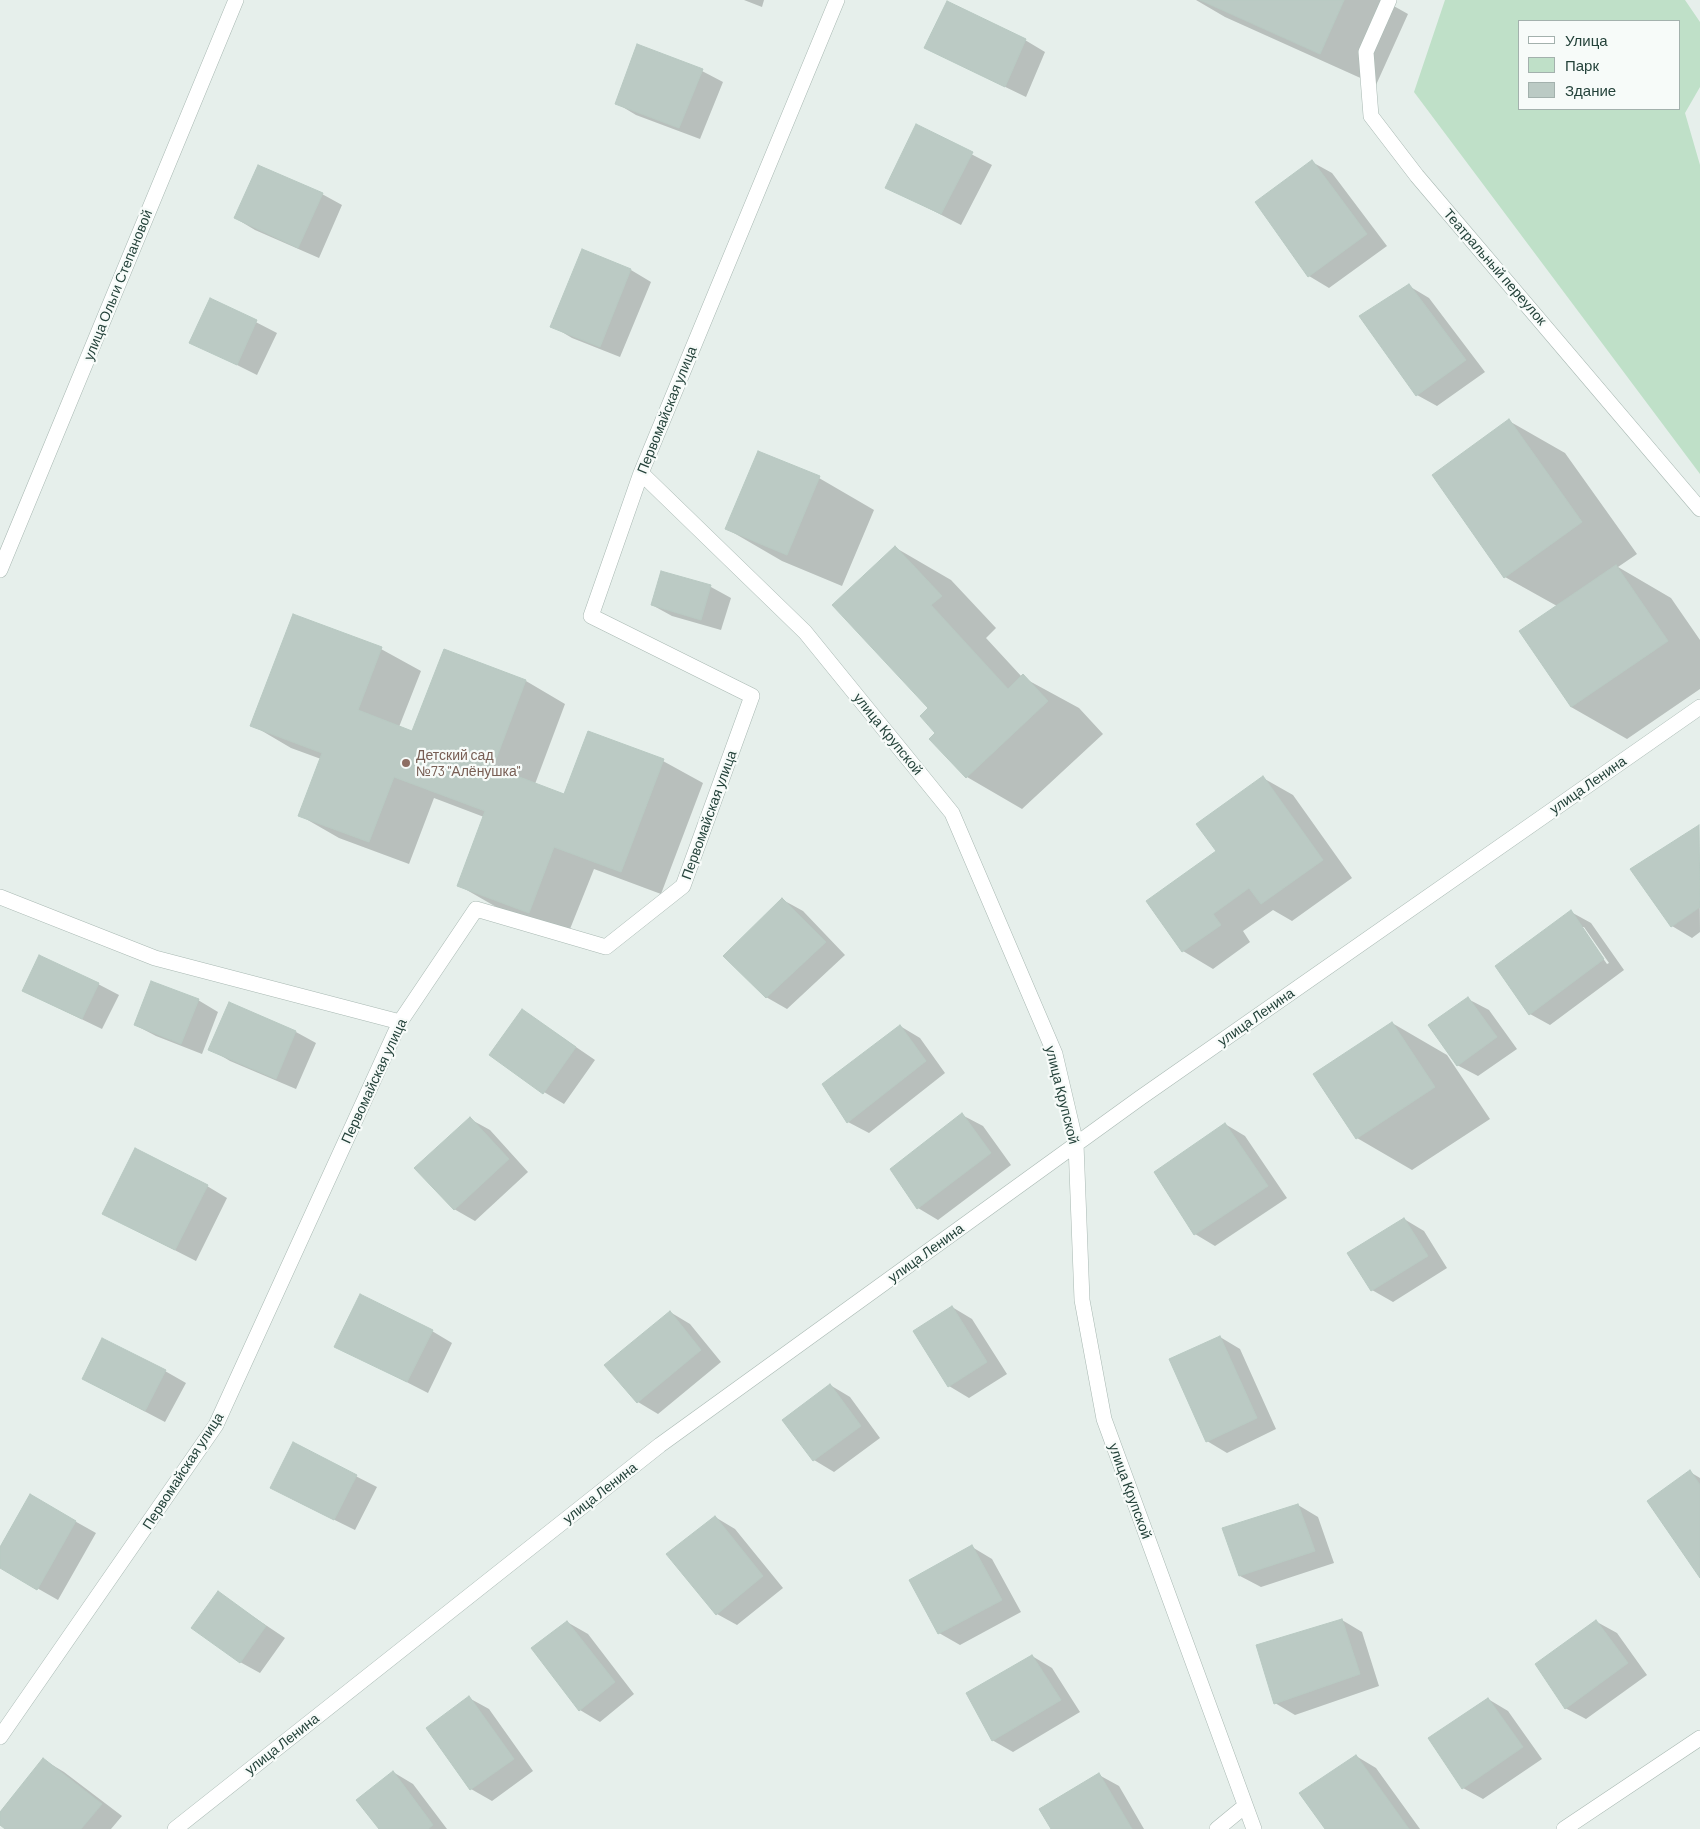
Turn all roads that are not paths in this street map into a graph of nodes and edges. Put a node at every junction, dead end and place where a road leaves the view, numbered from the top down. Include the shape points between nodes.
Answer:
1 (236, 0) edge
2 (837, 0) edge
3 (1390, 0) edge
4 (641, 474) junction
5 (1700, 509) edge
6 (0, 570) edge
7 (1700, 706) edge
8 (0, 897) edge
9 (400, 1022) junction
10 (1076, 1144) junction
11 (0, 1737) edge
12 (1700, 1738) edge
13 (1245, 1806) junction
14 (175, 1829) edge
15 (1217, 1829) edge
16 (1254, 1829) edge
17 (1564, 1829) edge

1 - 6 street, улица Ольги Степановой
2 - 4 street, Первомайская улица
3 - 5 street, Театральный переулок via 1366,52 1371,116 1417,176
4 - 9 street, Первомайская улица via 591,616 752,696 683,886 606,947 476,909
4 - 10 street, улица Крупской via 805,632 952,813 1055,1054
7 - 10 street, улица Ленина
8 - 9 street via 155,958
9 - 11 street, Первомайская улица via 216,1425
10 - 13 street, улица Крупской via 1082,1300 1104,1419
10 - 14 street, улица Ленина via 660,1445
12 - 17 street
13 - 15 street
13 - 16 street, улица Крупской

